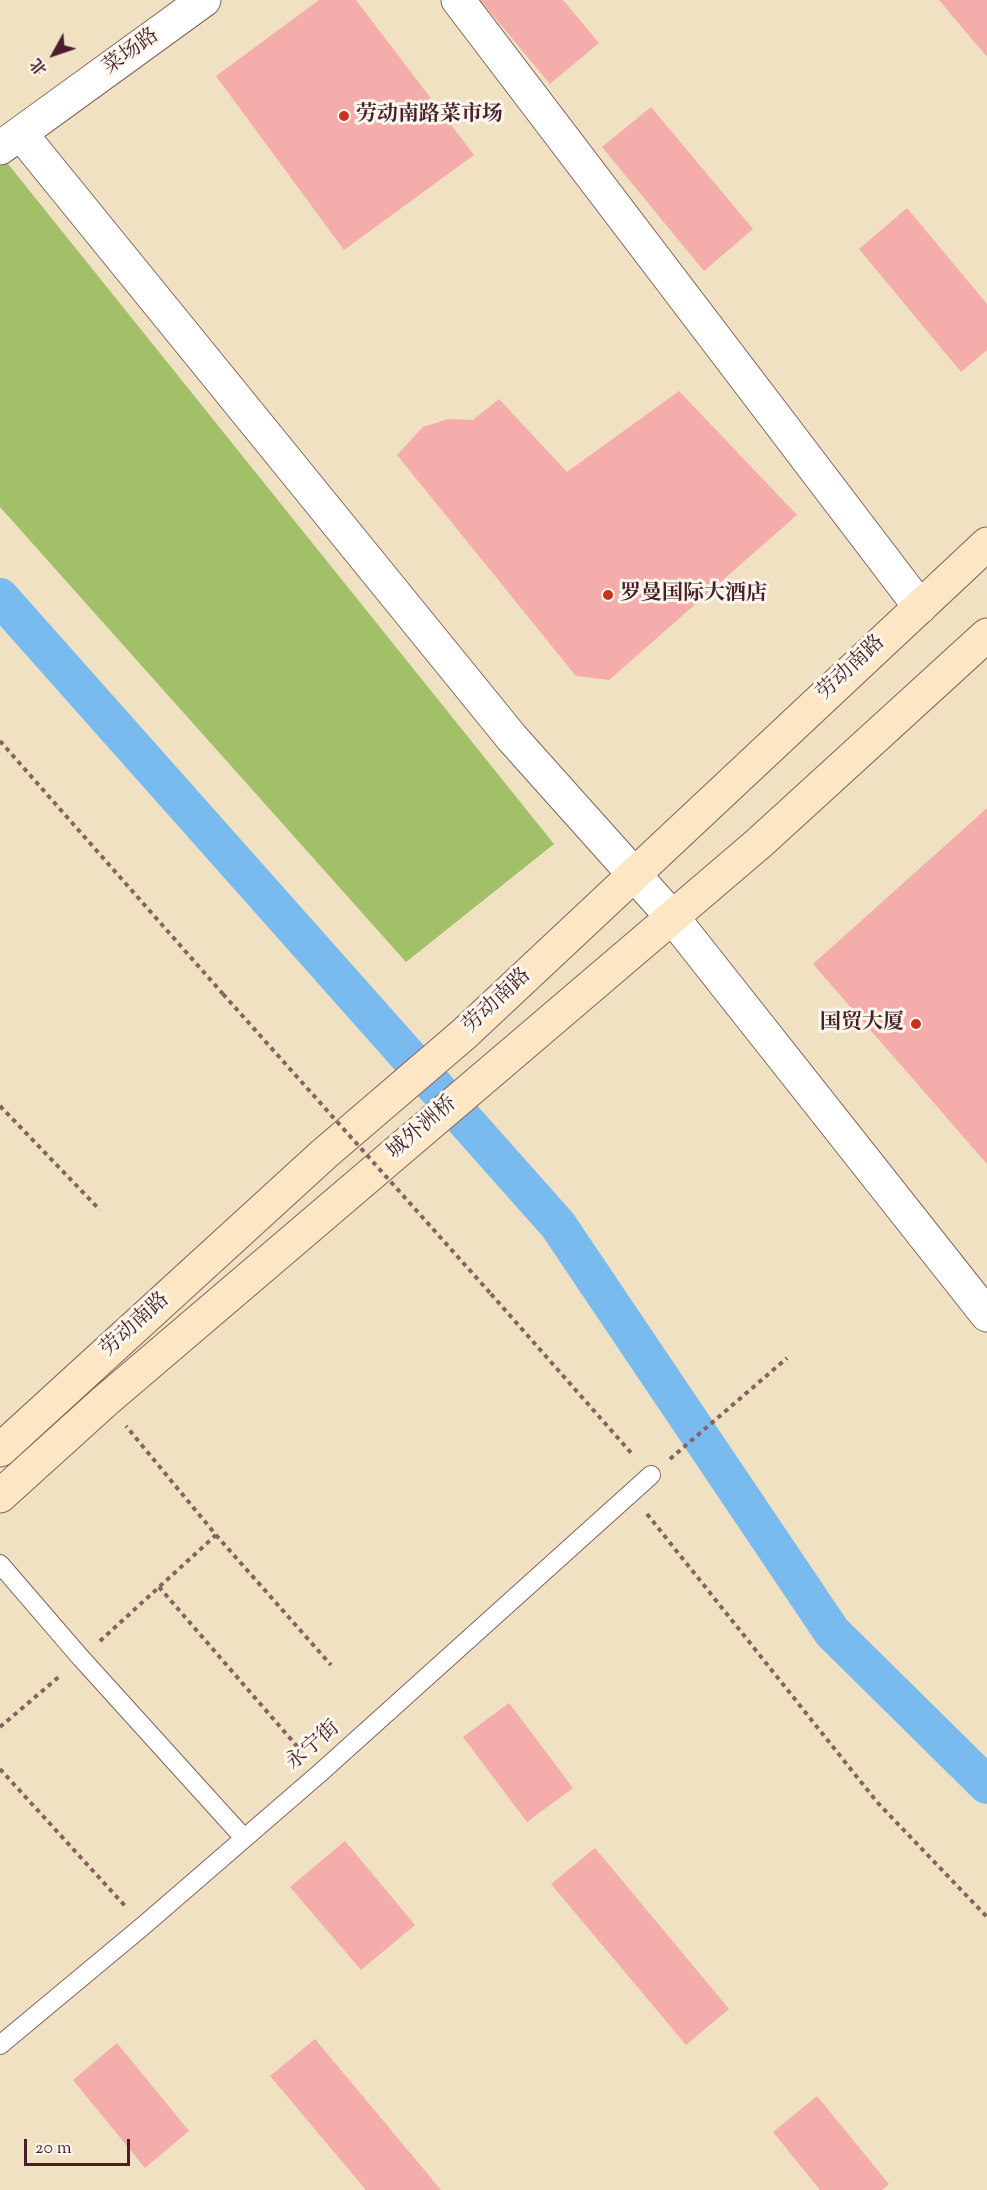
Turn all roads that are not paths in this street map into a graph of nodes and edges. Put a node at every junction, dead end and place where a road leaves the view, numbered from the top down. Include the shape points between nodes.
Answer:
1 (204, 0) edge
2 (458, 0) edge
3 (11, 141) edge
4 (987, 544) edge
5 (920, 607) junction
6 (987, 635) edge
7 (634, 873) junction
8 (673, 918) junction
9 (352, 1189) joint
10 (987, 1315) edge
11 (0, 1450) edge
12 (651, 1475) road end
13 (0, 1496) edge
14 (0, 1564) edge
15 (244, 1838) junction
16 (0, 2045) edge

1 - 3 street, 菜场路
2 - 5 street
3 - 7 street via 512,738
4 - 5 main road, 劳动南路
5 - 7 main road, 劳动南路
6 - 8 main road
7 - 8 street
7 - 11 main road, 劳动南路 via 464,1034 324,1154
8 - 9 main road, 城外洲桥
8 - 10 street
9 - 13 main road, 劳动南路
12 - 15 lane, 永宁街
14 - 15 lane
15 - 16 lane, 永宁街

